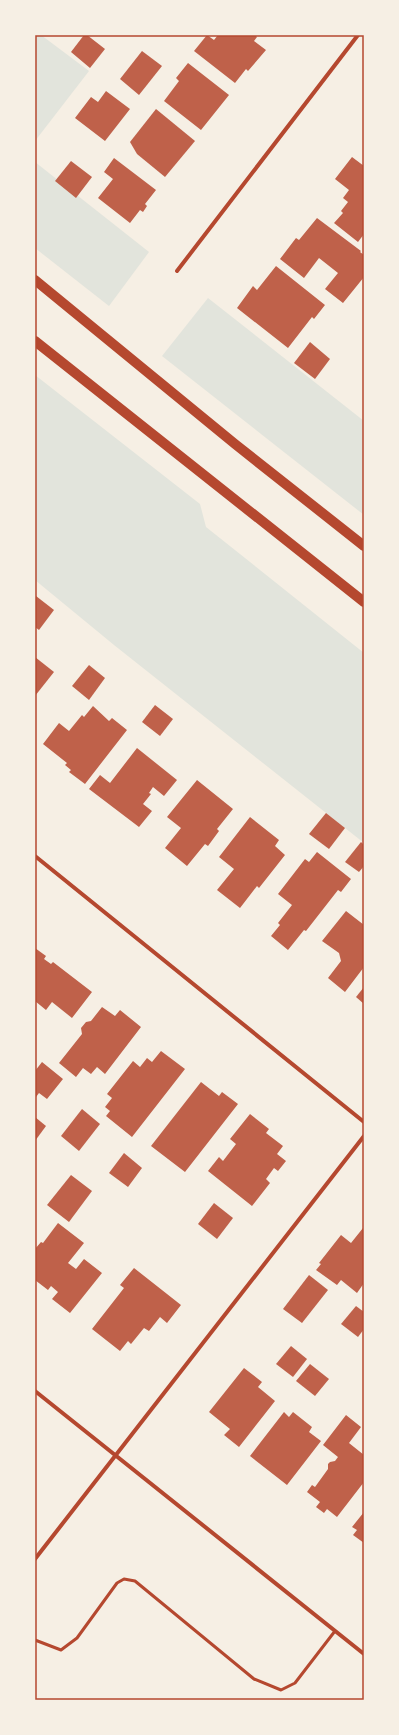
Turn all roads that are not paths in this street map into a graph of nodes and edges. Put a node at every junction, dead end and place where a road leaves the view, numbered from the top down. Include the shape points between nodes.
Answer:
1 (358, 35) edge
2 (177, 271) dead end
3 (35, 280) edge
4 (35, 341) edge
5 (364, 546) edge
6 (364, 602) edge
7 (35, 856) edge
8 (364, 1122) edge
9 (364, 1136) edge
10 (35, 1391) edge
11 (116, 1455) junction
12 (35, 1559) edge
13 (335, 1630) junction
14 (35, 1640) edge
15 (364, 1654) edge

1 - 2 street
3 - 5 main road
4 - 6 main road
7 - 8 street
9 - 11 street
10 - 11 street
11 - 12 street
11 - 13 street
13 - 14 lane via 295,1683 280,1690 254,1679 135,1581 124,1579 117,1582 76,1638 61,1650
13 - 15 street

